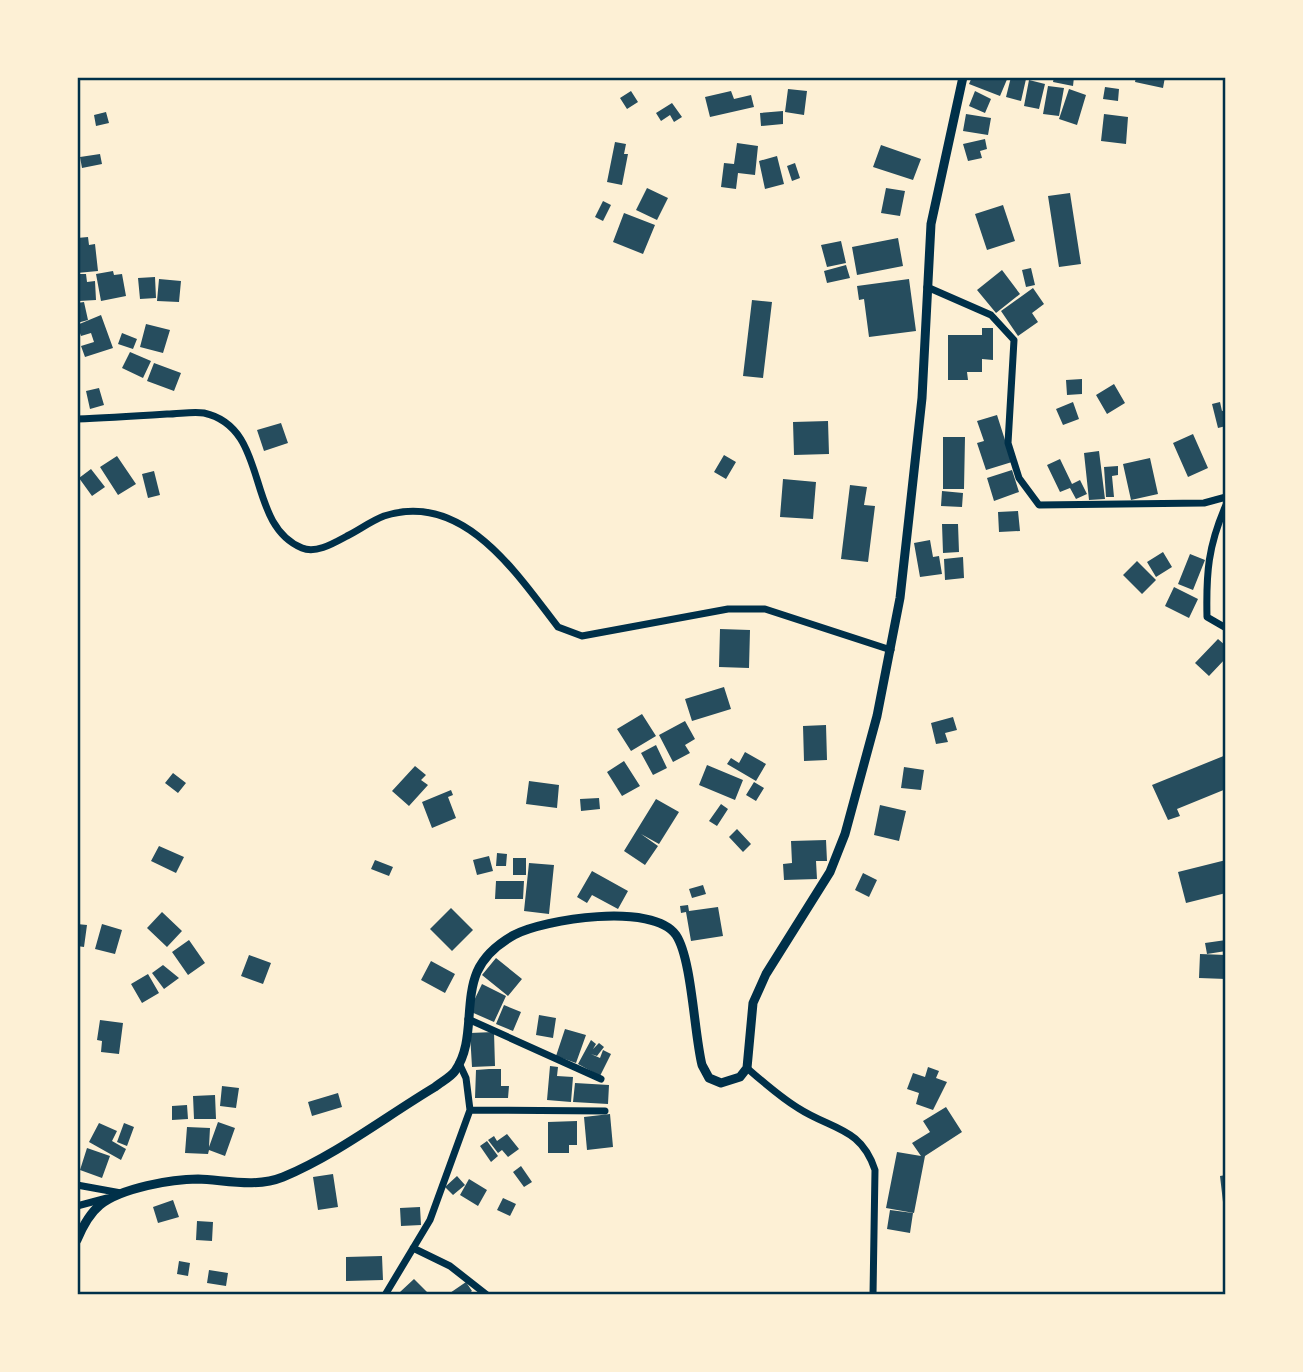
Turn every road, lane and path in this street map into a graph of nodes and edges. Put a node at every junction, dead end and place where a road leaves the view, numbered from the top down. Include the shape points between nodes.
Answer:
1 (962, 77) edge
2 (927, 287) junction
3 (77, 419) edge
4 (1226, 497) edge
5 (1226, 505) edge
6 (1226, 628) edge
7 (891, 650) junction
8 (468, 1019) junction
9 (459, 1063) junction
10 (747, 1068) junction
11 (601, 1079) dead end
12 (470, 1110) junction
13 (605, 1111) dead end
14 (77, 1185) edge
15 (125, 1193) junction
16 (77, 1206) edge
17 (77, 1240) edge
18 (413, 1248) junction
19 (385, 1295) edge
20 (487, 1295) edge
21 (873, 1295) edge

1 - 2 street via 932,224
2 - 4 street via 991,315 1014,340 1008,443 1019,478 1039,505 1203,503
2 - 7 street via 922,398
3 - 7 street via 203,412 223,420 236,429 244,443 276,526 289,541 305,550 323,548 382,517 431,511 480,537 509,563 558,628 567,633 582,636 728,609 765,609
5 - 6 street via 1206,563 1207,617
7 - 10 street via 845,834 819,892 766,974 753,1003
8 - 9 street
8 - 10 street via 477,972 491,951 514,935 539,925 641,916 662,922 676,935 684,956 695,1038 709,1077 720,1083 732,1082
8 - 11 street
9 - 12 street
9 - 15 street via 455,1072 435,1087 307,1166 279,1178 257,1183 195,1179
10 - 21 street via 800,1110 859,1138 870,1154 875,1170
12 - 13 street
12 - 18 street via 430,1220
14 - 15 street
15 - 16 street
15 - 17 street via 101,1205
18 - 19 street
18 - 20 street via 450,1266

